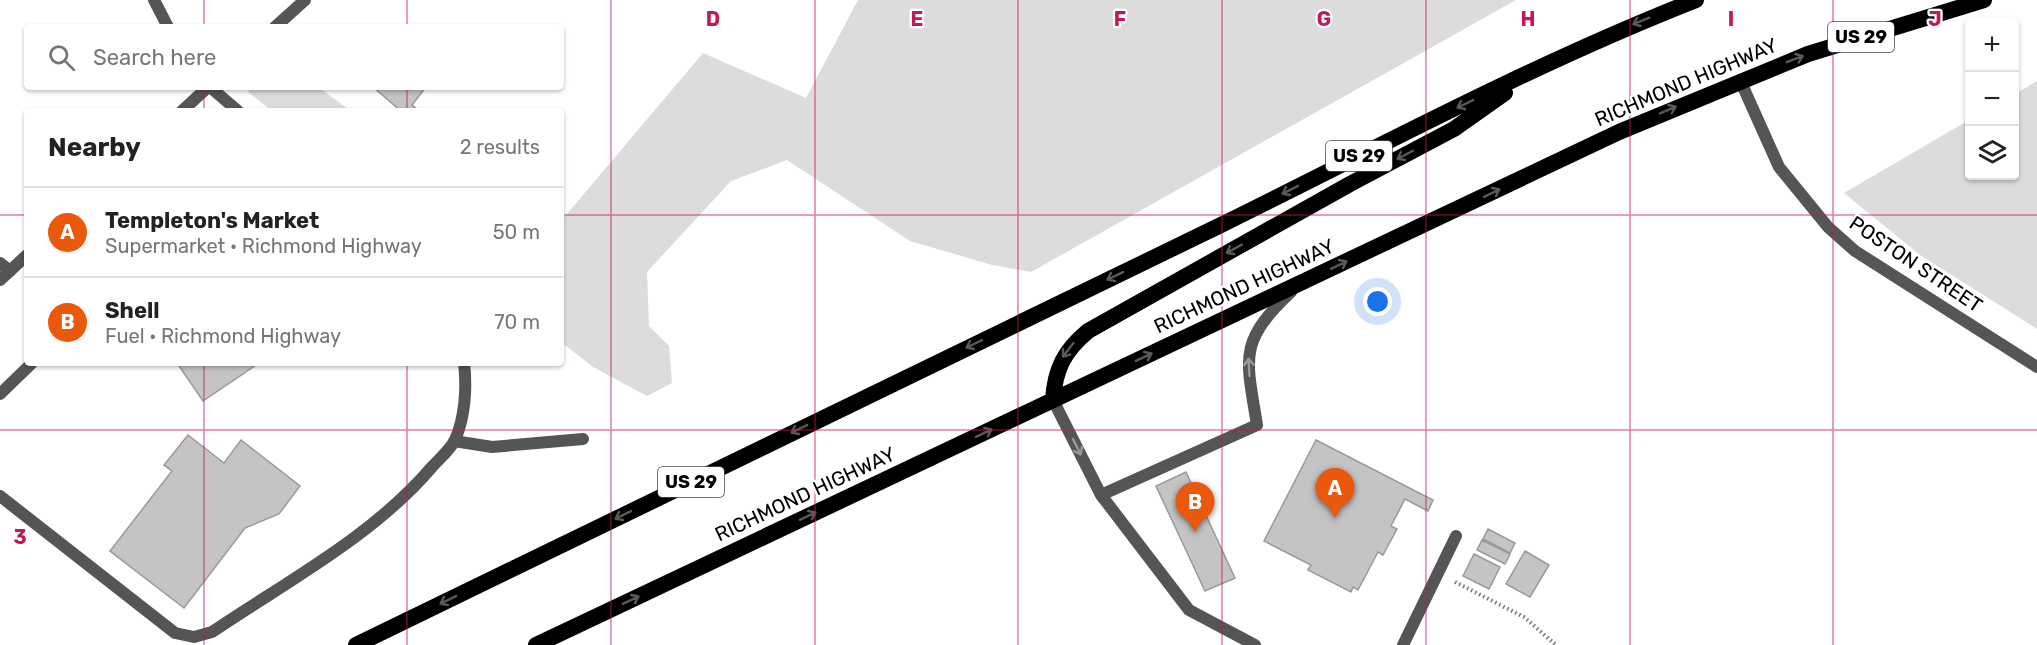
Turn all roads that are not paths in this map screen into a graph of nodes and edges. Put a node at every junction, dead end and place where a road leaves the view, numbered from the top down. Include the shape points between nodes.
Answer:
1 (154, 0) edge
2 (305, 0) edge
3 (1696, 0) edge
4 (1984, 0) edge
5 (166, 24) edge
6 (278, 24) edge
7 (1542, 67) junction
8 (1740, 80) junction
9 (206, 90) edge
10 (213, 90) edge
11 (185, 108) edge
12 (234, 108) edge
13 (24, 257) edge
14 (5, 267) edge
15 (0, 280) edge
16 (1301, 283) junction
17 (29, 366) edge
18 (464, 366) edge
19 (2037, 367) edge
20 (0, 394) edge
21 (1053, 400) junction
22 (583, 439) dead end
23 (454, 441) junction
24 (1101, 495) junction
25 (0, 496) edge
26 (1456, 536) dead end
27 (356, 645) edge
28 (536, 645) edge
29 (1255, 645) edge
30 (1403, 645) edge

1 - 5 street
2 - 6 street
3 -> 7 highway, US 29
8 -> 4 highway, RICHMOND HIGHWAY / US 29 via 1808,54
7 -> 21 highway via 1454,129 1088,331 1058,366
7 -> 27 highway, US 29
16 -> 8 highway, RICHMOND HIGHWAY / US 29 via 1619,132
8 - 19 street, POSTON STREET via 1779,167 1828,227 1855,251
9 - 11 street
10 - 12 street
13 - 14 street
14 - 15 street
21 -> 16 highway, RICHMOND HIGHWAY / US 29
24 -> 16 street via 1257,424 1248,372 1250,346 1262,322
17 - 20 street
18 - 23 street via 462,416
21 -> 24 street
28 -> 21 highway, RICHMOND HIGHWAY / US 29
22 - 23 street via 492,447
23 - 25 street via 416,486 379,520 212,632 194,637 175,633
24 - 29 street via 1190,610
26 - 30 street

